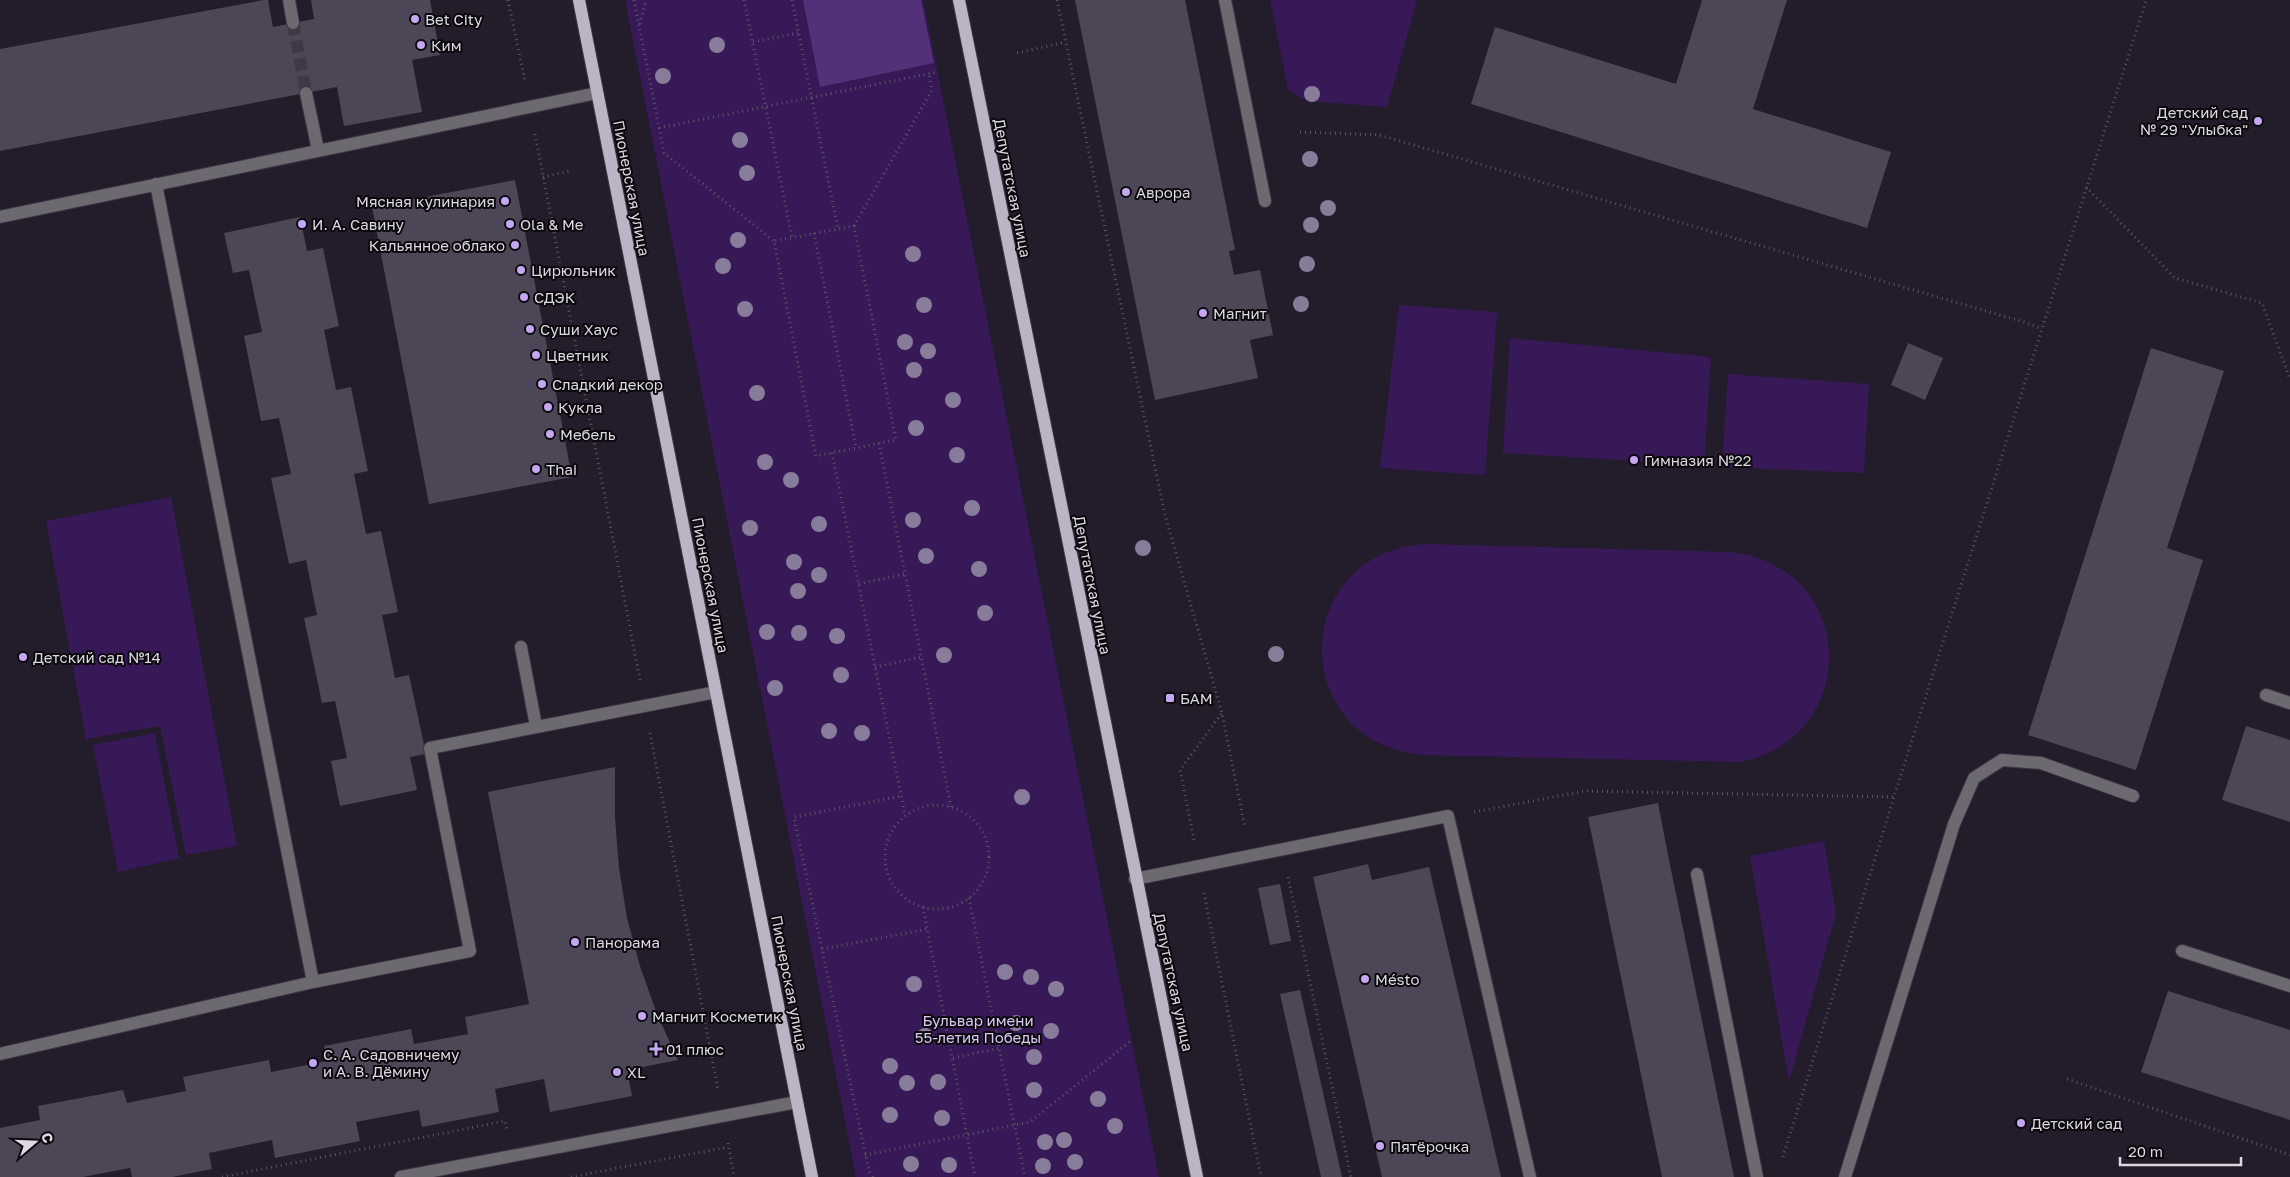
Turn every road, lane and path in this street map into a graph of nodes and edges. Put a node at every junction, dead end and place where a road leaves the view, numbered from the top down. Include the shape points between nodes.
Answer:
1 (288, 0) edge
2 (508, 0) edge
3 (578, 0) edge
4 (634, 0) edge
5 (646, 0) edge
6 (744, 0) edge
7 (792, 0) edge
8 (959, 0) edge
9 (1058, 0) edge
10 (1225, 0) edge
11 (2146, 0) edge
12 (293, 23) tunnel mouth
13 (639, 26) junction
14 (798, 33) junction
15 (753, 42) junction
16 (1066, 42) junction
17 (1017, 53) dead end
18 (937, 72) dead end
19 (929, 74) junction
20 (306, 93) tunnel mouth
21 (597, 93) junction
22 (812, 98) junction
23 (530, 107) junction
24 (766, 107) junction
25 (659, 128) junction
26 (1300, 132) dead end
27 (318, 150) junction
28 (570, 172) dead end
29 (543, 177) junction
30 (156, 184) junction
31 (2086, 187) junction
32 (1265, 201) dead end
33 (0, 217) edge
34 (854, 226) junction
35 (838, 228) junction
36 (814, 233) junction
37 (792, 237) junction
38 (774, 241) junction
39 (2042, 329) junction
40 (2290, 379) edge
41 (879, 443) junction
42 (856, 448) junction
43 (832, 453) junction
44 (905, 574) junction
45 (859, 584) junction
46 (521, 647) dead end
47 (921, 656) junction
48 (876, 667) junction
49 (716, 692) junction
50 (2266, 695) dead end
51 (2290, 703) edge
52 (645, 705) junction
53 (1222, 713) junction
54 (536, 726) junction
55 (901, 796) junction
56 (1894, 796) junction
57 (2133, 796) dead end
58 (951, 807) junction
59 (905, 815) junction
60 (1448, 816) junction
61 (1250, 855) junction
62 (1198, 866) junction
63 (1697, 874) dead end
64 (1135, 879) junction
65 (969, 898) junction
66 (923, 907) junction
67 (928, 929) junction
68 (822, 948) junction
69 (2182, 951) dead end
70 (313, 982) junction
71 (2290, 986) edge
72 (1132, 1040) dead end
73 (1000, 1048) junction
74 (0, 1054) edge
75 (953, 1058) junction
76 (2067, 1079) dead end
77 (798, 1102) junction
78 (723, 1116) junction
79 (1015, 1126) junction
80 (967, 1135) junction
81 (728, 1147) junction
82 (865, 1155) junction
83 (2290, 1155) edge
84 (512, 1156) junction
85 (1782, 1158) dead end
86 (408, 1176) edge
87 (222, 1177) edge
88 (571, 1177) edge
89 (734, 1177) edge
90 (812, 1177) edge
91 (873, 1177) edge
92 (976, 1177) edge
93 (1025, 1177) edge
94 (1196, 1177) edge
95 (1261, 1177) edge
96 (1351, 1177) edge
97 (1530, 1177) edge
98 (1757, 1177) edge
99 (1846, 1177) edge

1 - 12 lane
2 - 23 path
3 - 21 main road, Пионерская улица
4 - 13 path
5 - 13 path
6 - 15 path
7 - 14 path
8 - 64 main road, Депутатская улица
9 - 16 path
10 - 32 lane
11 - 31 path
13 - 25 path
14 - 15 path
14 - 22 path
15 - 24 path
16 - 17 path
16 - 53 path via 1165,515
18 - 19 path
19 - 22 path
19 - 34 path via 932,90
20 - 27 lane
21 - 23 lane
21 - 49 main road, Пионерская улица
22 - 24 path
22 - 35 path
23 - 27 lane
23 - 29 path
24 - 25 path
24 - 37 path
25 - 38 path via 664,153
26 - 39 path via 1379,135
27 - 30 lane
28 - 29 path
29 - 52 path
30 - 33 lane
30 - 70 lane
31 - 39 path
31 - 40 path via 2175,278 2262,303
34 - 35 path
34 - 41 path via 896,440
35 - 36 path
36 - 37 path
36 - 42 path
37 - 38 path
38 - 43 path via 816,456
39 - 56 path
41 - 42 path
41 - 44 path
42 - 43 path
43 - 45 path
44 - 45 path
44 - 47 path
45 - 48 path
46 - 54 lane
47 - 48 path
47 - 58 path
48 - 55 path
49 - 52 lane
49 - 77 main road, Пионерская улица
50 - 51 lane
52 - 54 lane
52 - 78 path
53 - 61 path
53 - 62 path via 1180,770
54 - 70 lane via 430,748 470,951
55 - 59 path
55 - 68 path via 794,817
56 - 60 path via 1585,791
56 - 85 path
57 - 99 lane via 2041,763 2002,760 1974,778 1954,824
58 - 59 path via 928,804
58 - 65 path via 974,820 984,834 989,851 988,868 982,884
59 - 66 path via 889,835 884,851 885,868 892,885 904,898
60 - 61 lane
60 - 97 lane
61 - 62 lane
61 - 96 path via 1288,875
62 - 64 lane
62 - 95 path
63 - 98 lane
64 - 94 main road, Депутатская улица
65 - 66 path via 937,910
65 - 73 path
66 - 67 path
67 - 68 path
67 - 75 path
68 - 82 path
69 - 71 lane
70 - 74 lane
72 - 79 path via 1030,1122
73 - 75 path
73 - 79 path
75 - 80 path
76 - 83 path
77 - 78 lane
77 - 90 main road, Пионерская улица
78 - 81 path
78 - 84 lane
79 - 80 path
79 - 93 path
80 - 82 path
80 - 92 path
81 - 88 path
81 - 89 path
82 - 91 path
84 - 86 lane
84 - 87 path via 505,1121

